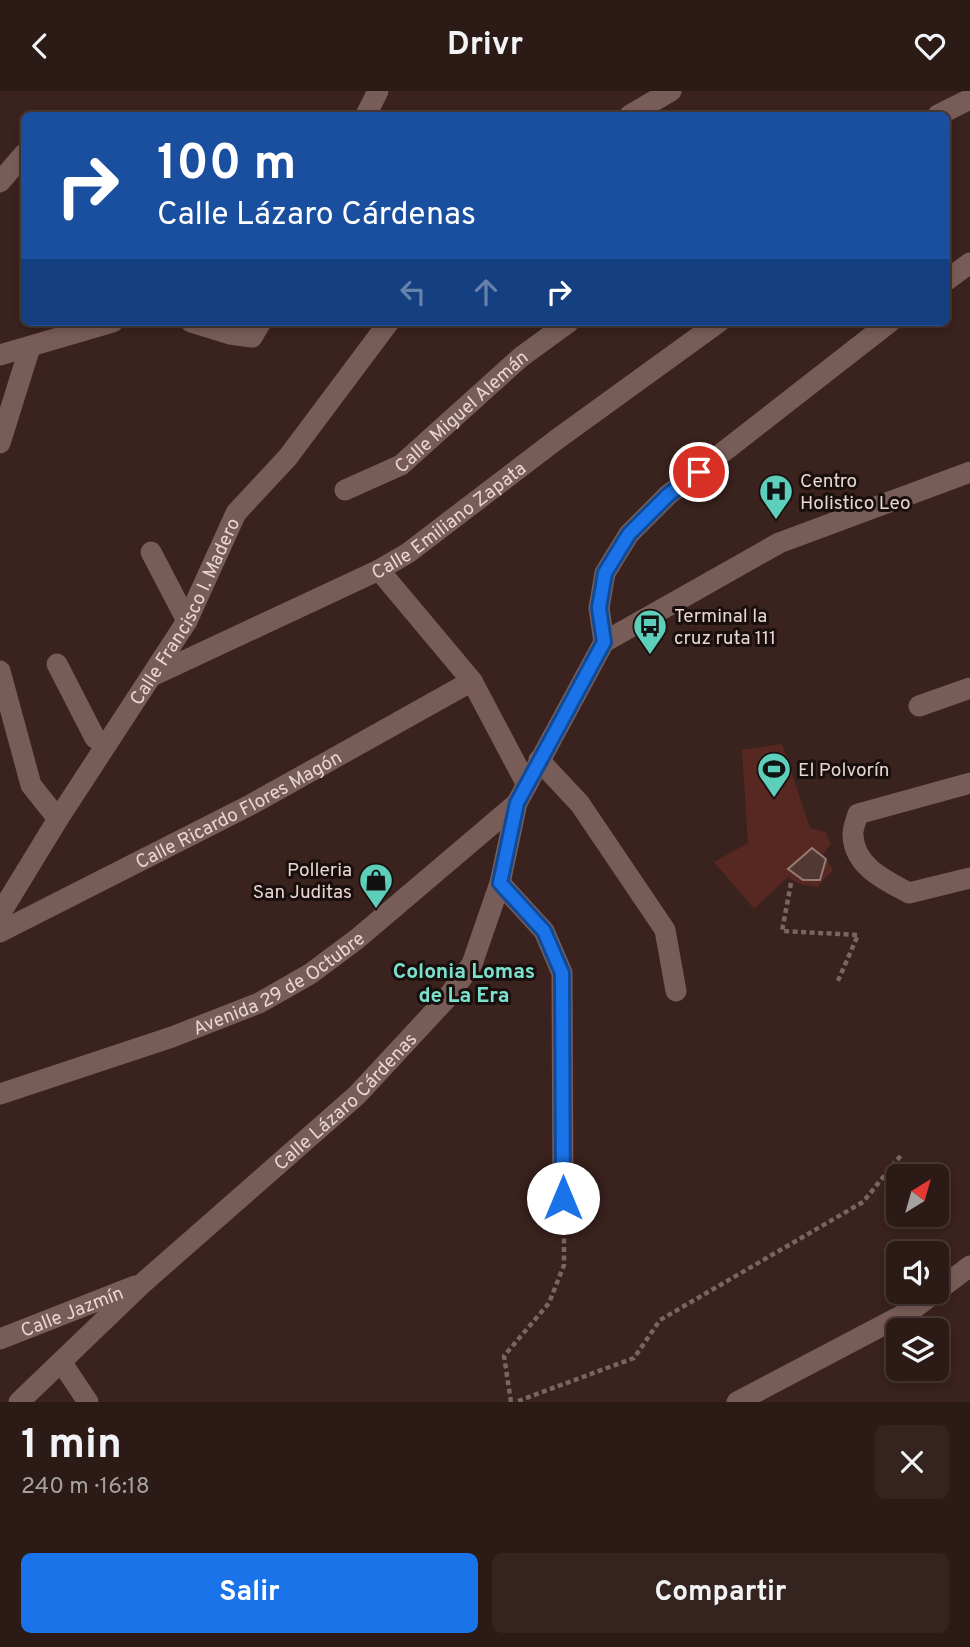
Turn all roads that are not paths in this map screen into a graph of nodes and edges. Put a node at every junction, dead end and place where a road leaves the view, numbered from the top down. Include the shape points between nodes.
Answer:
1 (379, 91) edge
2 (671, 91) edge
3 (970, 99) edge
4 (368, 112) edge
5 (635, 112) edge
6 (944, 112) edge
7 (21, 157) edge
8 (0, 182) edge
9 (970, 263) edge
10 (950, 278) edge
11 (100, 326) edge
12 (204, 326) edge
13 (258, 326) edge
14 (386, 326) edge
15 (564, 326) edge
16 (713, 326) edge
17 (885, 326) edge
18 (30, 347) junction
19 (0, 355) edge
20 (0, 443) edge
21 (970, 472) edge
22 (345, 490) dead end
23 (151, 552) dead end
24 (379, 570) junction
25 (187, 621) junction
26 (604, 642) junction
27 (57, 664) dead end
28 (0, 671) edge
29 (152, 676) junction
30 (472, 681) junction
31 (970, 688) edge
32 (919, 706) dead end
33 (107, 743) junction
34 (539, 760) junction
35 (970, 783) edge
36 (522, 794) junction
37 (58, 819) junction
38 (970, 878) edge
39 (500, 883) junction
40 (0, 914) edge
41 (0, 932) edge
42 (676, 991) dead end
43 (0, 1094) edge
44 (564, 1204) road end
45 (970, 1266) edge
46 (144, 1282) junction
47 (0, 1339) edge
48 (62, 1363) junction
49 (19, 1402) edge
50 (88, 1402) edge
51 (737, 1402) edge

1 - 4 street
2 - 5 street
3 - 6 street
7 - 8 street
9 - 10 street
11 - 18 street
12 - 13 street via 251,337
14 - 25 street, Calle Francisco I. Madero via 288,457 236,513
15 - 22 street, Calle Miguel Alemán via 401,465
16 - 24 street, Calle Emiliano Zapata
17 - 26 street via 668,495 629,534 605,573 599,608
18 - 19 street
18 - 20 street
21 - 26 street via 779,543
23 - 25 street
24 - 29 street, Calle Emiliano Zapata
24 - 30 street
25 - 29 street, Calle Francisco I. Madero
26 - 34 street, Calle Lázaro Cárdenas
27 - 33 street via 95,738
28 - 37 street via 31,785
29 - 33 street, Calle Francisco I. Madero
30 - 36 street
30 - 41 street, Calle Ricardo Flores Magón via 252,804
31 - 32 street
33 - 37 street, Calle Francisco I. Madero
34 - 36 street, Calle Lázaro Cárdenas
34 - 42 street via 580,804 665,930
35 - 38 street via 858,814 852,835 860,860 909,893
36 - 39 street, Calle Lázaro Cárdenas
36 - 43 street, Avenida 29 de Octubre via 357,939 310,974 259,1003 172,1037
37 - 40 street, Calle Francisco I. Madero
39 - 44 street via 544,931 562,973
39 - 46 street, Calle Lázaro Cárdenas via 472,964 447,998 357,1094
45 - 51 street via 912,1310
46 - 47 street, Calle Jazmín
46 - 48 street, Calle Lázaro Cárdenas
48 - 49 street, Calle Lázaro Cárdenas
48 - 50 street

